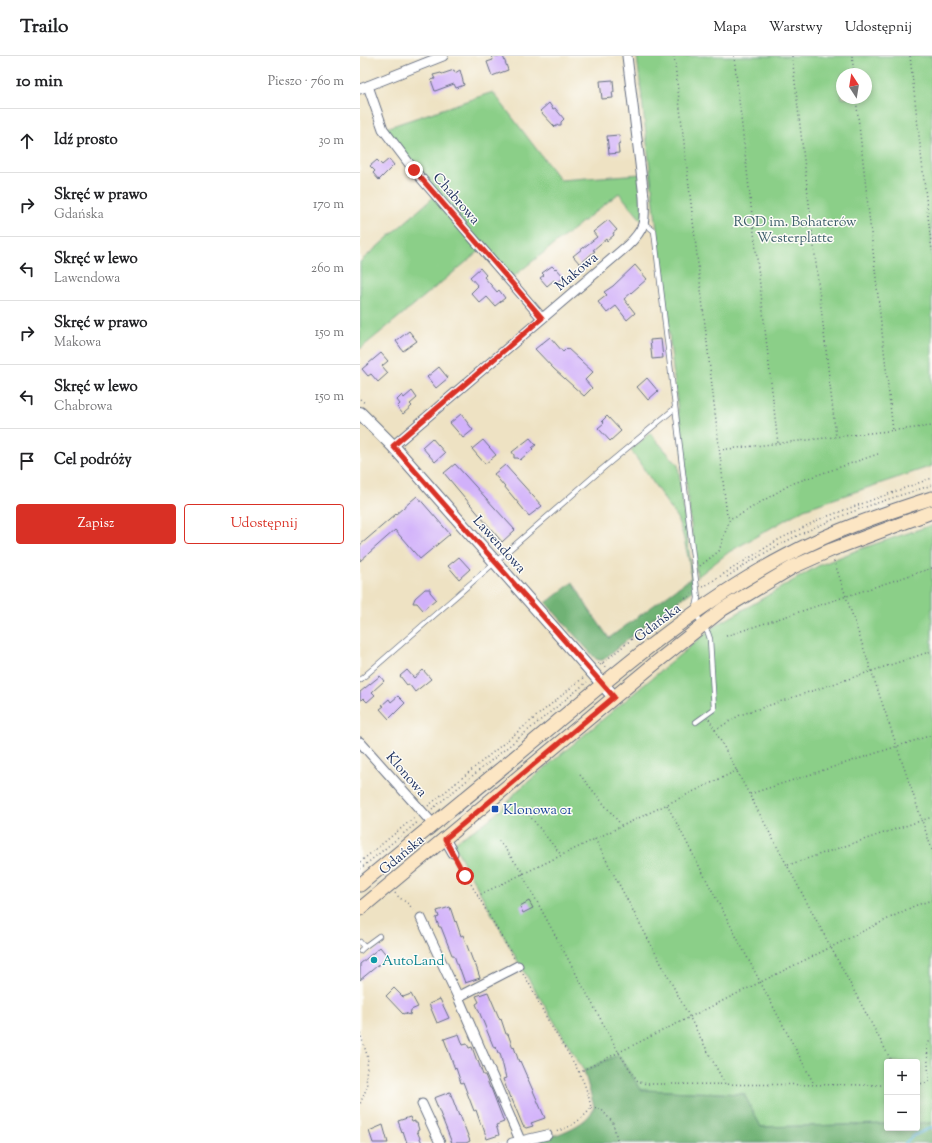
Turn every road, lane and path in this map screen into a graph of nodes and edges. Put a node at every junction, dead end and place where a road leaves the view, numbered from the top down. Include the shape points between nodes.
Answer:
1 (443, 56) edge
2 (627, 56) edge
3 (674, 56) edge
4 (734, 56) edge
5 (792, 56) edge
6 (852, 56) edge
7 (910, 56) edge
8 (853, 68) edge
9 (364, 87) edge
10 (857, 104) edge
11 (644, 223) junction
12 (932, 251) edge
13 (542, 318) junction
14 (674, 409) junction
15 (360, 413) edge
16 (932, 426) edge
17 (893, 431) junction
18 (836, 437) junction
19 (778, 444) junction
20 (393, 446) junction
21 (719, 450) junction
22 (878, 454) dead end
23 (932, 498) edge
24 (932, 512) edge
25 (730, 518) junction
26 (831, 550) junction
27 (496, 562) junction
28 (932, 568) edge
29 (694, 571) junction
30 (846, 596) junction
31 (695, 613) junction
32 (703, 624) junction
33 (726, 636) dead end
34 (932, 651) edge
35 (872, 671) junction
36 (360, 680) edge
37 (604, 684) junction
38 (614, 697) junction
39 (707, 714) junction
40 (696, 722) dead end
41 (715, 730) junction
42 (932, 735) edge
43 (360, 742) edge
44 (897, 746) junction
45 (738, 770) junction
46 (580, 775) dead end
47 (750, 794) junction
48 (666, 805) junction
49 (529, 815) dead end
50 (932, 817) edge
51 (922, 821) junction
52 (433, 824) junction
53 (622, 826) junction
54 (445, 839) junction
55 (595, 839) junction
56 (499, 842) dead end
57 (932, 850) edge
58 (453, 853) joint
59 (561, 856) junction
60 (788, 865) junction
61 (523, 874) junction
62 (360, 885) edge
63 (392, 890) dead end
64 (477, 896) junction
65 (932, 900) edge
66 (360, 909) edge
67 (421, 918) joint
68 (380, 936) dead end
69 (360, 942) edge
70 (831, 948) junction
71 (362, 949) edge
72 (518, 966) junction
73 (760, 983) junction
74 (458, 997) junction
75 (690, 1018) junction
76 (360, 1033) edge
77 (932, 1040) edge
78 (619, 1053) junction
79 (890, 1059) edge
80 (579, 1072) junction
81 (725, 1084) junction
82 (814, 1084) junction
83 (920, 1084) edge
84 (884, 1085) edge
85 (360, 1104) edge
86 (422, 1104) dead end
87 (591, 1108) junction
88 (547, 1135) joint
89 (516, 1142) edge
90 (440, 1143) edge
91 (618, 1143) edge

1 - 9 street
2 - 11 street via 644,197
3 - 21 path
4 - 19 path
5 - 18 path
6 - 8 path
7 - 12 path
9 - 13 street, Chabrowa via 383,129 414,170
10 - 17 path
11 - 13 street, Makowa via 638,236
11 - 14 lane via 654,231
13 - 20 street, Makowa
14 - 27 lane
14 - 29 lane
15 - 20 street, Lawendowa
16 - 17 path
17 - 18 path
18 - 19 path
19 - 21 path
20 - 27 street, Lawendowa
21 - 25 path via 727,514
22 - 25 path via 791,484 746,512
23 - 31 main road, Gdańska via 828,536 786,556
24 - 26 main road, Gdańska
25 - 29 path via 719,551
26 - 30 path
26 - 32 main road, Gdańska via 793,567
27 - 36 lane
27 - 37 street, Lawendowa
28 - 30 path
29 - 31 lane via 698,598
30 - 33 path
30 - 35 path
31 - 32 lane
31 - 37 main road, Gdańska
32 - 38 main road, Gdańska
32 - 39 lane via 710,639 714,709
34 - 35 path
35 - 41 path via 740,715
35 - 44 path
37 - 38 street, Lawendowa
37 - 52 main road, Gdańska
38 - 54 main road, Gdańska
39 - 40 lane
39 - 41 path
41 - 45 path
42 - 44 path
43 - 52 street, Klonowa
44 - 47 path
44 - 51 path
45 - 47 path
45 - 48 path
46 - 53 path
47 - 60 path
48 - 53 path
48 - 73 path
49 - 59 path
50 - 51 path
51 - 57 path
51 - 60 path
52 - 54 street, Gdańska
52 - 62 main road, Gdańska
53 - 55 path
54 - 58 street, Gdańska
54 - 66 main road, Gdańska
55 - 59 path
55 - 75 path
56 - 61 path
58 - 64 path
59 - 61 path
60 - 70 path
61 - 64 path
61 - 78 path
63 - 67 path via 412,906 418,920
64 - 72 path
65 - 70 path via 914,906
67 - 74 street
68 - 71 lane
69 - 71 lane
70 - 73 path
70 - 79 path
72 - 74 street
72 - 80 path
73 - 75 path
73 - 82 path
74 - 89 street
75 - 78 path
75 - 81 path
76 - 85 path via 368,1058 367,1087
77 - 83 path via 927,1046 929,1081
78 - 80 path
78 - 81 path via 637,1080 643,1083
80 - 87 path
81 - 82 path
82 - 84 path
86 - 90 street
87 - 88 path via 586,1116 576,1123
87 - 91 path via 601,1109 613,1123
88 - 89 street

